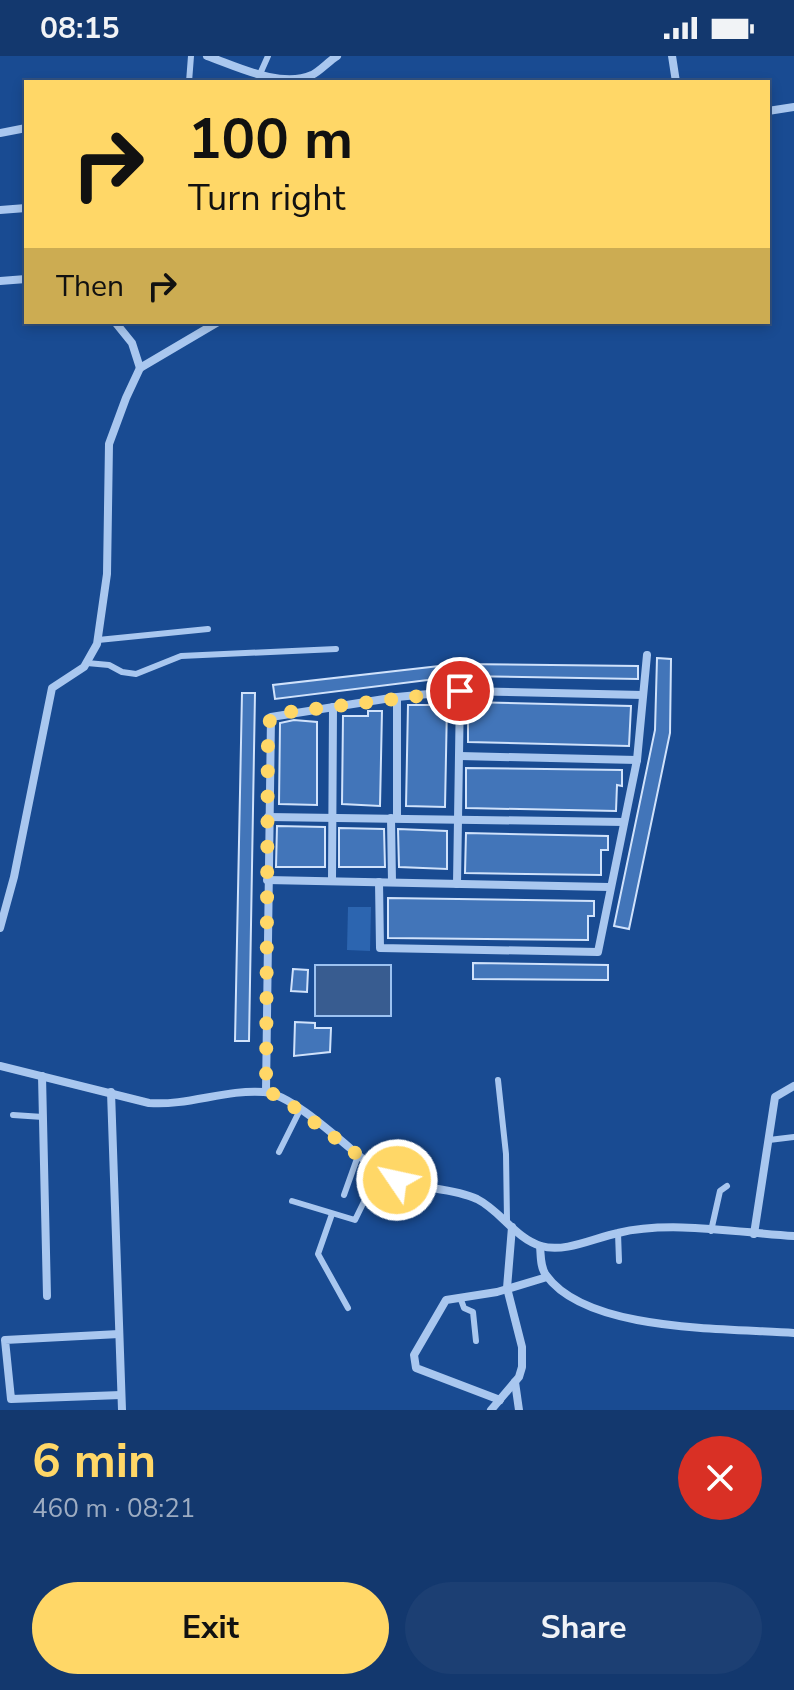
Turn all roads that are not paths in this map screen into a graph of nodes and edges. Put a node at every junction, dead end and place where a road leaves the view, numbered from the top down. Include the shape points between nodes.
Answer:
1 (191, 56) edge
2 (207, 56) edge
3 (268, 56) edge
4 (323, 56) edge
5 (337, 56) edge
6 (672, 56) edge
7 (322, 66) junction
8 (260, 74) junction
9 (314, 78) edge
10 (189, 80) edge
11 (676, 80) edge
12 (794, 107) edge
13 (770, 111) edge
14 (24, 128) edge
15 (0, 133) edge
16 (24, 208) edge
17 (0, 210) edge
18 (24, 279) edge
19 (0, 281) edge
20 (117, 324) edge
21 (215, 324) edge
22 (140, 368) junction
23 (208, 629) dead end
24 (98, 640) junction
25 (336, 649) dead end
26 (647, 655) dead end
27 (87, 663) junction
28 (460, 691) junction
29 (643, 695) junction
30 (397, 697) junction
31 (333, 707) junction
32 (460, 756) junction
33 (637, 760) junction
34 (268, 817) junction
35 (333, 818) junction
36 (394, 818) junction
37 (458, 819) junction
38 (624, 822) junction
39 (267, 880) junction
40 (332, 880) junction
41 (379, 882) junction
42 (392, 882) junction
43 (457, 884) junction
44 (609, 887) junction
45 (0, 928) edge
46 (0, 1066) edge
47 (42, 1076) junction
48 (498, 1080) dead end
49 (794, 1086) edge
50 (266, 1091) junction
51 (111, 1092) junction
52 (300, 1110) junction
53 (13, 1115) dead end
54 (43, 1117) junction
55 (794, 1137) edge
56 (769, 1140) junction
57 (279, 1152) dead end
58 (359, 1153) junction
59 (379, 1171) junction
60 (727, 1186) dead end
61 (344, 1195) dead end
62 (292, 1201) dead end
63 (332, 1214) junction
64 (509, 1223) junction
65 (711, 1231) junction
66 (618, 1233) junction
67 (754, 1234) junction
68 (794, 1236) edge
69 (540, 1246) junction
70 (619, 1261) dead end
71 (547, 1277) junction
72 (507, 1288) junction
73 (47, 1296) dead end
74 (460, 1297) junction
75 (348, 1308) dead end
76 (794, 1333) edge
77 (119, 1334) junction
78 (476, 1341) dead end
79 (515, 1382) junction
80 (121, 1395) junction
81 (500, 1400) junction
82 (122, 1410) edge
83 (491, 1410) edge
84 (519, 1410) edge

1 - 10 lane
2 - 8 street
3 - 8 lane
4 - 7 street
5 - 7 street
6 - 11 street
7 - 9 street
8 - 9 street
12 - 13 street
14 - 15 street
16 - 17 street
18 - 19 street
20 - 22 street via 132,343
21 - 22 street
22 - 24 street via 109,444 107,574
23 - 24 lane
24 - 27 street
25 - 27 lane via 181,656 136,674
26 - 29 street
27 - 45 street via 52,688
28 - 29 street
28 - 30 street
28 - 32 street
29 - 33 street
30 - 31 street
30 - 36 street
31 - 34 street via 271,717
31 - 35 street
32 - 33 street
32 - 37 street
33 - 38 street
34 - 35 street
34 - 39 street
35 - 36 street
35 - 40 street
36 - 37 street
36 - 42 street
37 - 38 street
37 - 43 street
38 - 44 street
39 - 40 street
39 - 50 street
40 - 41 street
41 - 42 street
41 - 44 street via 380,948 598,952
42 - 43 street
43 - 44 street
46 - 47 street
47 - 51 street
47 - 54 street
48 - 64 lane
49 - 56 street via 775,1097
50 - 51 street via 169,1104
50 - 52 street
51 - 77 street
52 - 57 lane
52 - 58 street
53 - 54 lane
54 - 73 street
55 - 56 lane
56 - 67 street
58 - 59 street
58 - 61 lane
59 - 63 lane via 355,1220
59 - 64 street via 407,1184 464,1194
60 - 65 lane via 720,1191
62 - 63 lane
63 - 75 lane via 318,1254
64 - 69 street
64 - 72 street
65 - 66 street
65 - 67 street
66 - 69 street via 570,1246
66 - 70 lane
67 - 68 street
69 - 71 street
71 - 72 street
71 - 76 street via 579,1302 634,1321
72 - 74 street
72 - 79 street via 523,1360
74 - 78 lane via 464,1308 473,1312
74 - 81 street via 440,1306 414,1364
77 - 80 street
77 - 80 street via 5,1340 11,1399
79 - 81 street
79 - 84 street
80 - 82 street
81 - 83 street

